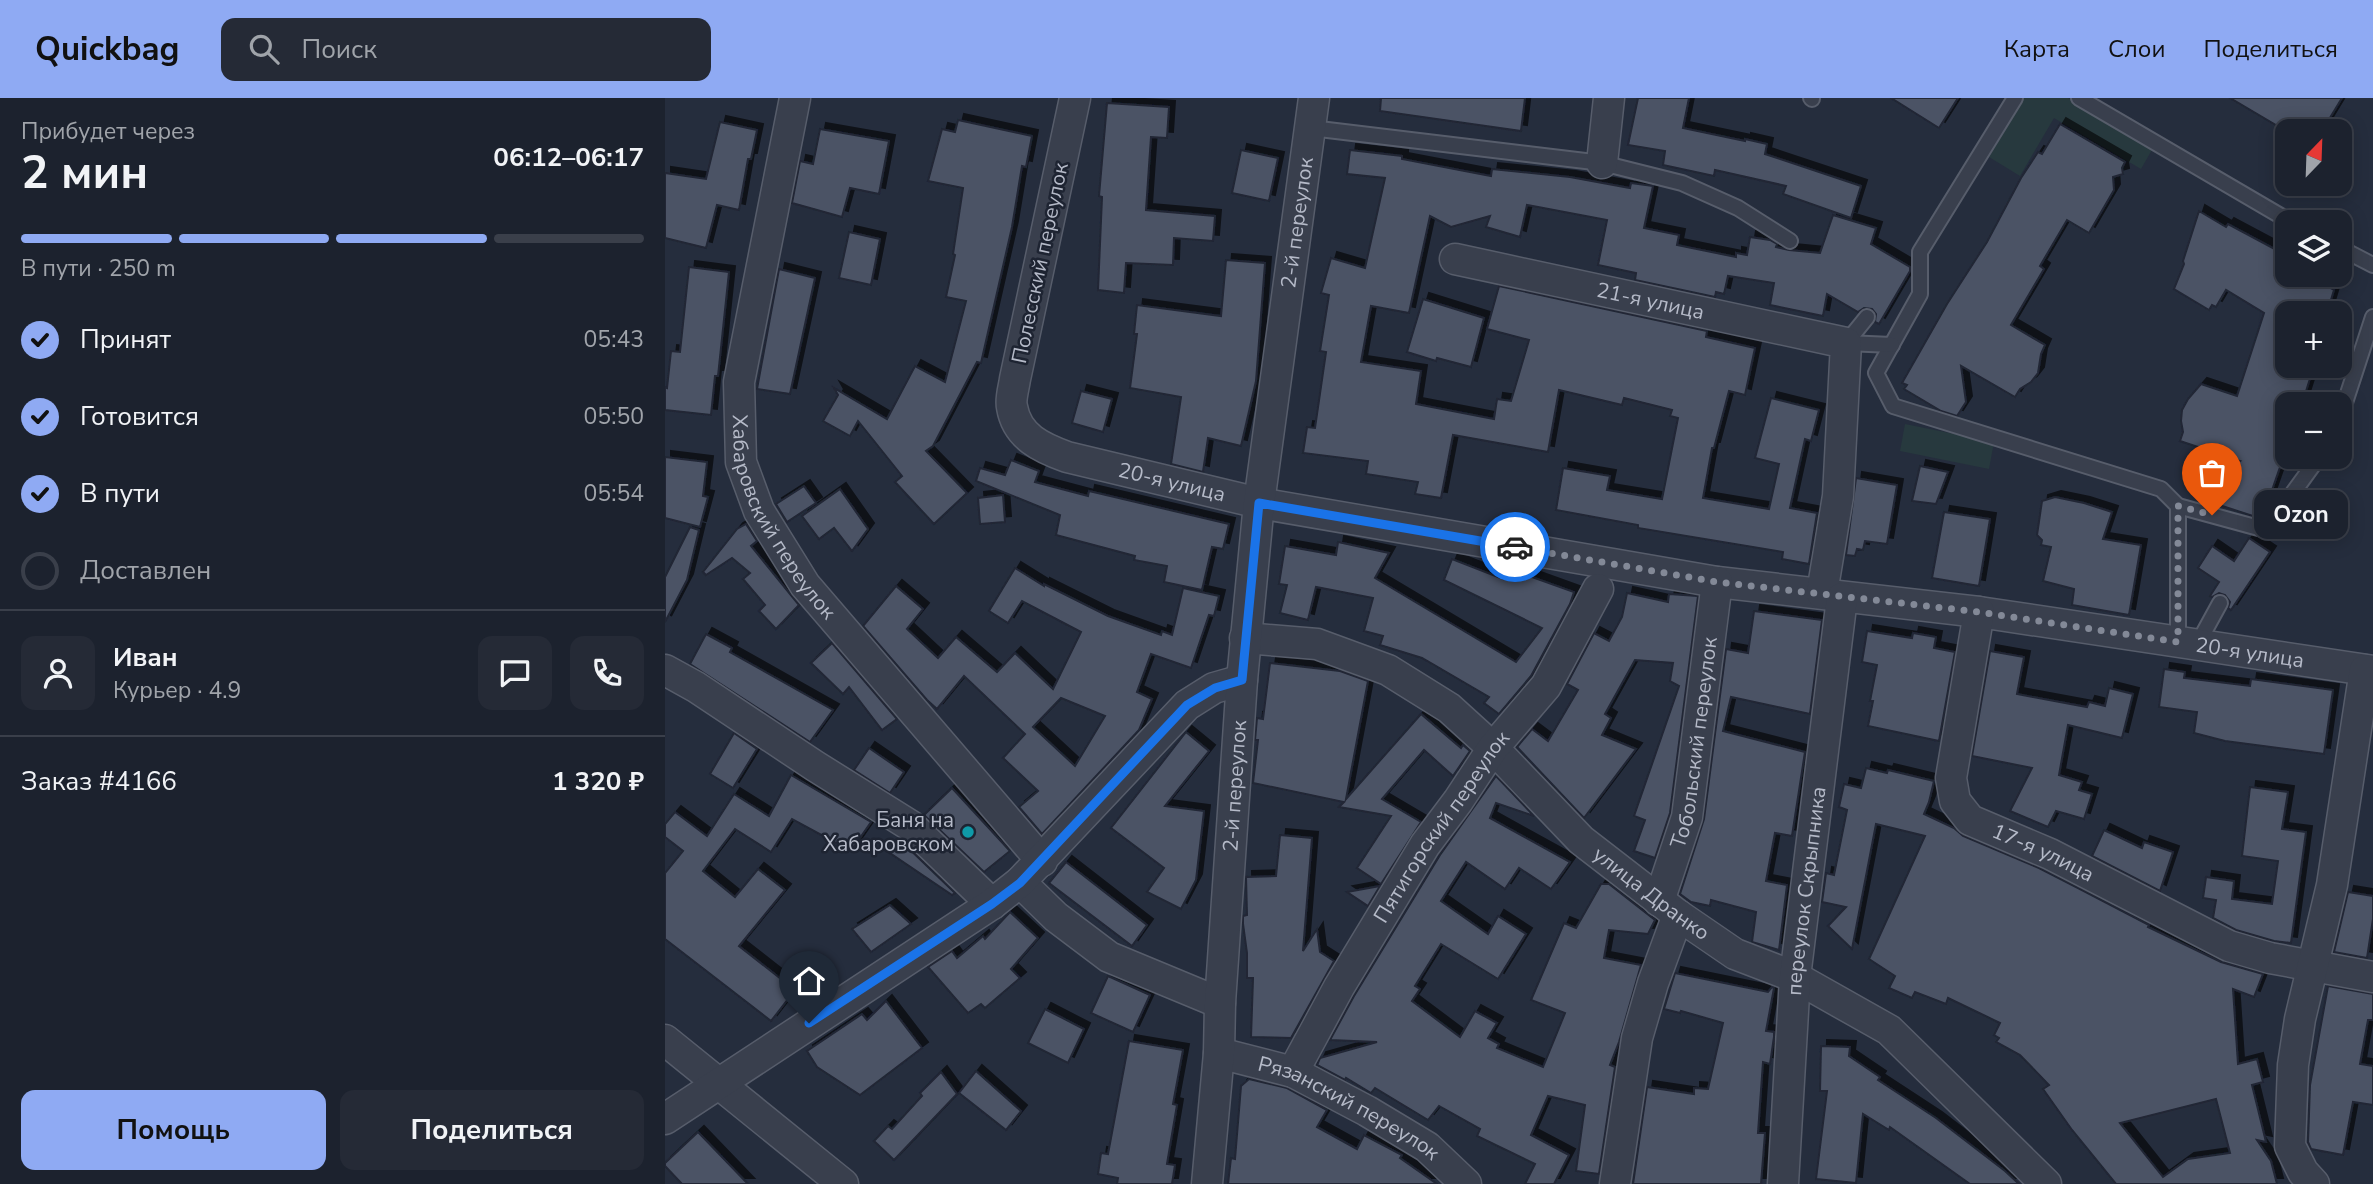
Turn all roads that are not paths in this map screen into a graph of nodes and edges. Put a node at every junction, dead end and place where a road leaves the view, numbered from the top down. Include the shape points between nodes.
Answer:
1 (795, 98) edge
2 (1075, 98) edge
3 (1314, 98) edge
4 (1609, 98) edge
5 (2015, 98) edge
6 (2079, 98) edge
7 (1311, 128) junction
8 (1602, 163) junction
9 (2275, 213) edge
10 (1790, 241) dead end
11 (2352, 254) edge
12 (1455, 259) dead end
13 (2373, 265) edge
14 (1867, 317) dead end
15 (2373, 317) edge
16 (1846, 343) junction
17 (1892, 345) junction
18 (2348, 392) edge
19 (1020, 426) joint
20 (2310, 469) edge
21 (1259, 503) junction
22 (2178, 506) junction
23 (1717, 582) junction
24 (1598, 589) dead end
25 (1832, 596) junction
26 (2220, 603) dead end
27 (1979, 612) junction
28 (1245, 638) junction
29 (2187, 643) junction
30 (665, 670) edge
31 (2369, 670) edge
32 (1242, 680) junction
33 (1493, 748) junction
34 (1042, 860) junction
35 (1020, 883) junction
36 (992, 904) junction
37 (1668, 908) junction
38 (2313, 967) junction
39 (1795, 977) junction
40 (2373, 977) edge
41 (1220, 1003) junction
42 (665, 1040) edge
43 (1219, 1053) junction
44 (1293, 1072) junction
45 (718, 1083) junction
46 (665, 1119) edge
47 (843, 1184) edge
48 (1207, 1184) edge
49 (1466, 1184) edge
50 (1615, 1184) edge
51 (1783, 1184) edge
52 (2046, 1184) edge
53 (2314, 1184) edge

1 - 34 street, Хабаровский переулок via 740,382 741,462 759,511 805,585
2 - 19 street, Полесский переулок via 1015,379 1011,406
3 - 7 street, 2-й переулок
4 - 8 street
5 - 17 lane via 1920,252 1920,294
6 - 9 lane
7 - 8 lane
7 - 21 street, 2-й переулок
8 - 10 lane via 1682,183 1738,208
11 - 13 lane
12 - 16 street, 21-я улица
14 - 16 lane
15 - 18 lane
16 - 17 lane
16 - 25 street, переулок Скрыпника
17 - 22 lane via 1876,373 1893,406 2161,489
19 - 21 street, 20-я улица via 1038,446 1067,457
20 - 22 lane via 2266,530
21 - 23 street, 20-я улица
21 - 28 street, 2-й переулок
22 - 29 lane
23 - 25 street, 20-я улица
23 - 37 street, Тобольский переулок via 1687,817
24 - 33 street, Пятигорский переулок via 1546,686
25 - 27 street, 20-я улица
25 - 39 street, переулок Скрыпника
26 - 29 lane
27 - 29 street, 20-я улица
27 - 38 street, 17-я улица via 1951,778 1955,801 1970,821 2050,854 2229,946
28 - 32 street, 2-й переулок
28 - 33 street, улица Дранко via 1317,644 1388,670 1449,708
29 - 31 street, 20-я улица
30 - 36 street via 911,826
31 - 38 street
32 - 34 street via 1215,688 1187,705
32 - 41 street, 2-й переулок
33 - 37 street, улица Дранко via 1581,840
33 - 44 street, Пятигорский переулок via 1425,845
34 - 35 street
35 - 36 street
35 - 41 street via 1109,957
36 - 45 street
37 - 39 street, улица Дранко via 1735,954
37 - 50 street, Тобольский переулок via 1637,1038
38 - 40 street, 17-я улица
38 - 53 street via 2293,1065 2290,1146
39 - 51 street, переулок Скрыпника
39 - 52 street, улица Дранко via 1889,1030
41 - 43 street, 2-й переулок
42 - 45 street
43 - 44 street, Рязанский переулок
43 - 48 street, 2-й переулок
44 - 49 street, Рязанский переулок via 1427,1147
45 - 46 street
45 - 47 street

